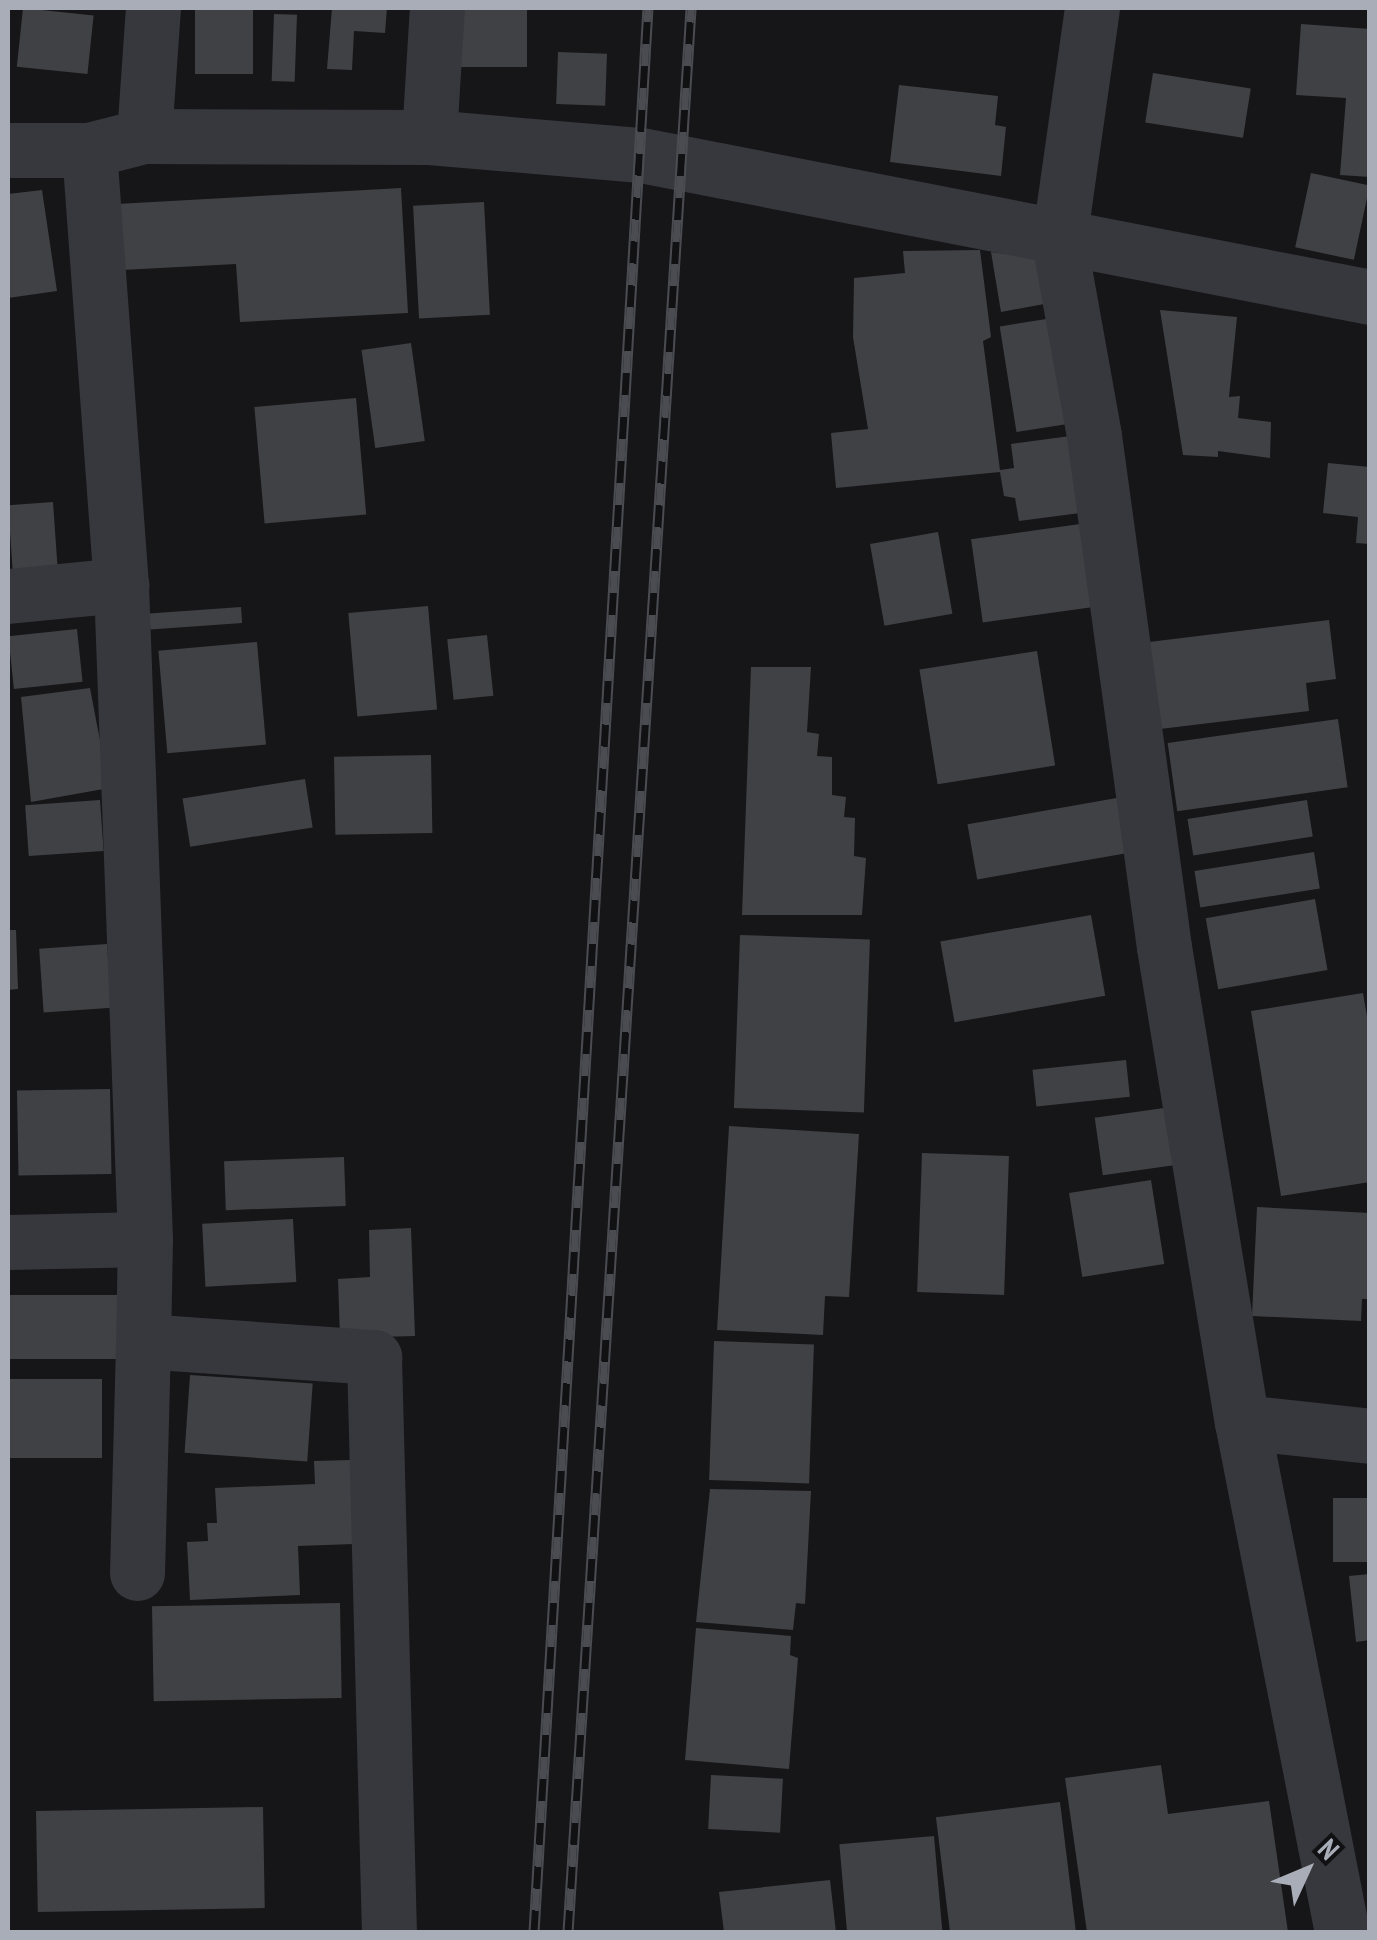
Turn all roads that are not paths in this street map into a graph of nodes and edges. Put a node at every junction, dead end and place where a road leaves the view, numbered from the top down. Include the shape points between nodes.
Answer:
1 (153, 8) edge
2 (437, 8) edge
3 (1092, 8) edge
4 (144, 136) junction
5 (429, 137) junction
6 (8, 150) edge
7 (89, 150) junction
8 (1058, 241) junction
9 (1370, 297) edge
10 (122, 585) junction
11 (8, 596) edge
12 (145, 1238) junction
13 (8, 1242) edge
14 (142, 1341) junction
15 (1242, 1422) junction
16 (1370, 1436) edge
17 (138, 1573) dead end
18 (389, 1932) edge
19 (1342, 1932) edge

1 - 4 street
2 - 5 street
3 - 8 street
4 - 5 street
4 - 7 street
5 - 8 street via 682,160
6 - 7 street
7 - 10 street
8 - 9 street
8 - 15 street via 1094,436 1164,947
10 - 11 street
10 - 12 street
12 - 13 street
12 - 14 street
14 - 17 street
14 - 18 street via 374,1357
15 - 16 street
15 - 19 street

